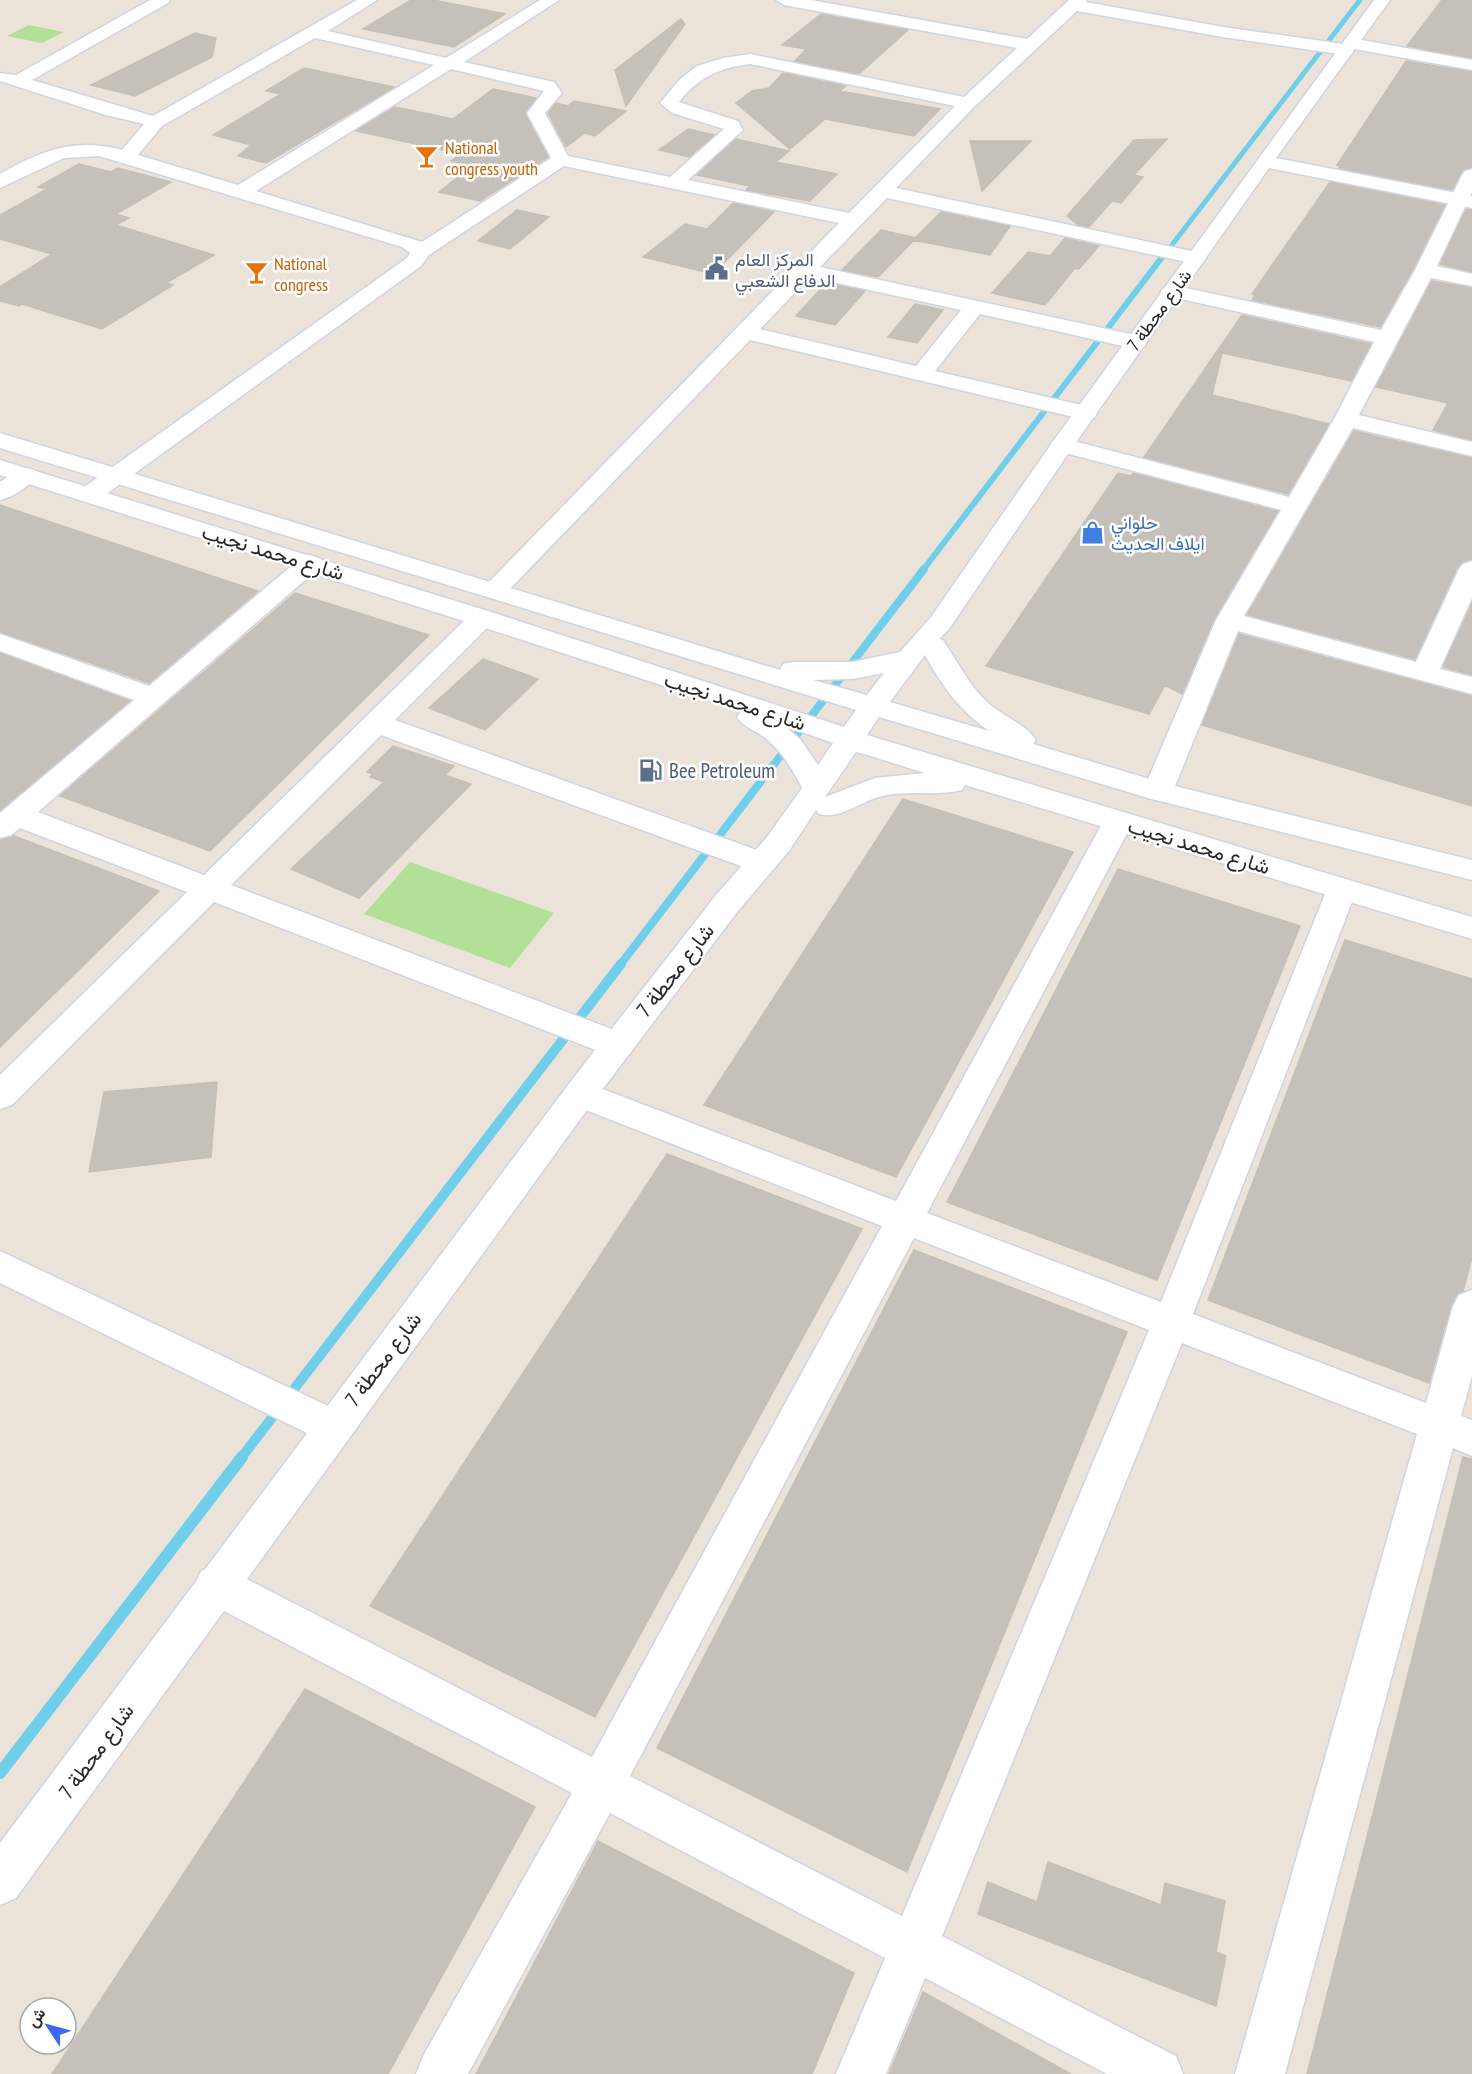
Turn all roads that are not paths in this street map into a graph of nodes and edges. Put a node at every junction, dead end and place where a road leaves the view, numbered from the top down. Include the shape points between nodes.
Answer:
1 (162, 0) edge
2 (369, 0) edge
3 (551, 0) edge
4 (784, 0) edge
5 (1382, 0) edge
6 (1076, 3) edge
7 (311, 32) junction
8 (1030, 45) junction
9 (1349, 47) junction
10 (451, 62) junction
11 (1472, 65) edge
12 (8, 78) edge
13 (968, 103) junction
14 (156, 122) junction
15 (126, 157) junction
16 (561, 160) junction
17 (1265, 162) junction
18 (1472, 175) edge
19 (0, 182) edge
20 (674, 183) junction
21 (882, 191) junction
22 (239, 193) junction
23 (1465, 201) edge
24 (853, 220) junction
25 (422, 251) junction
26 (1196, 258) junction
27 (805, 270) junction
28 (1425, 270) junction
29 (1472, 280) edge
30 (1172, 291) junction
31 (975, 307) junction
32 (745, 332) junction
33 (1387, 338) junction
34 (1136, 342) junction
35 (921, 374) junction
36 (1086, 413) junction
37 (1346, 419) junction
38 (0, 440) edge
39 (1062, 445) junction
40 (1472, 449) edge
41 (0, 467) edge
42 (26, 475) junction
43 (117, 476) junction
44 (0, 493) edge
45 (89, 495) junction
46 (1295, 506) junction
47 (310, 563) junction
48 (1472, 569) edge
49 (495, 590) junction
50 (482, 618) junction
51 (1229, 620) junction
52 (937, 634) junction
53 (0, 642) edge
54 (909, 657) junction
55 (734, 665) junction
56 (1425, 673) junction
57 (1472, 686) edge
58 (707, 693) junction
59 (153, 697) junction
60 (885, 709) junction
61 (376, 723) junction
62 (862, 744) junction
63 (1055, 759) junction
64 (996, 784) junction
65 (1158, 790) junction
66 (823, 798) junction
67 (8, 822) edge
68 (1118, 822) junction
69 (769, 853) junction
70 (1472, 870) edge
71 (208, 888) junction
72 (1342, 889) junction
73 (1472, 928) edge
74 (618, 1045) junction
75 (580, 1094) junction
76 (0, 1096) edge
77 (904, 1220) junction
78 (0, 1266) edge
79 (1472, 1306) edge
80 (1171, 1323) junction
81 (333, 1426) junction
82 (1455, 1432) edge
83 (216, 1586) junction
84 (601, 1785) junction
85 (0, 1882) edge
86 (914, 1946) junction
87 (441, 2074) edge
88 (861, 2074) edge
89 (1158, 2074) edge
90 (1260, 2074) edge

1 - 12 street
2 - 7 street
3 - 10 street
4 - 8 street
5 - 9 street, شارع محطة 7
6 - 8 street
6 - 9 street via 1234,34
7 - 10 street
7 - 14 street
8 - 13 street
9 - 11 street
9 - 17 street, شارع محطة 7
10 - 16 street via 552,89 553,93 536,113
10 - 22 street
12 - 14 street
13 - 20 street via 750,59 727,61 687,80 669,103 734,129
13 - 21 street
14 - 15 street
15 - 19 street via 100,150 71,150 51,154
15 - 22 street
16 - 20 street
16 - 25 street
17 - 23 street
17 - 26 street, شارع محطة 7
18 - 23 street
20 - 24 street
21 - 24 street
21 - 26 street
22 - 25 street via 409,243
23 - 28 street
24 - 27 street
25 - 43 street via 414,262
26 - 30 street, شارع محطة 7
27 - 31 street
27 - 32 street
28 - 29 street
28 - 33 street
30 - 33 street
30 - 34 street, شارع محطة 7
31 - 34 street
31 - 35 street
32 - 35 street
32 - 49 street
33 - 37 street
34 - 36 street, شارع محطة 7
35 - 36 street
36 - 39 street, شارع محطة 7
37 - 40 street
37 - 46 street
38 - 43 street, شارع محمد نجيب
39 - 46 street
39 - 52 street, شارع محطة 7
41 - 42 street, شارع محمد نجيب
42 - 44 street
42 - 45 street, شارع محمد نجيب
43 - 45 street
43 - 49 street, شارع محمد نجيب
45 - 47 street, شارع محمد نجيب
46 - 51 street
47 - 50 street, شارع محمد نجيب
47 - 59 street
48 - 56 street
49 - 55 street, شارع محمد نجيب
50 - 58 street, شارع محمد نجيب
50 - 61 street
51 - 56 street
51 - 65 street
52 - 54 street, شارع محطة 7
52 - 60 street, شارع محطة 7 via 924,670
52 - 63 street via 949,676 961,693 1002,729
53 - 59 street
54 - 55 street via 874,668 842,672
54 - 60 street, شارع محطة 7
55 - 60 street, شارع محمد نجيب
56 - 57 street
58 - 62 street, شارع محمد نجيب
58 - 66 street via 793,746
59 - 67 street
60 - 62 street, شارع محطة 7
60 - 63 street, شارع محمد نجيب
61 - 69 street
61 - 71 street
62 - 64 street, شارع محمد نجيب
62 - 66 street, شارع محطة 7
63 - 65 street, شارع محمد نجيب
64 - 66 street via 909,782
64 - 68 street, شارع محمد نجيب
65 - 70 street, شارع محمد نجيب
66 - 69 street, شارع محطة 7 via 801,830
67 - 71 street
68 - 72 street, شارع محمد نجيب
68 - 77 street
69 - 74 street, شارع محطة 7
71 - 74 street
71 - 76 street
72 - 73 street, شارع محمد نجيب
72 - 80 street
74 - 75 street, شارع محطة 7
75 - 77 street
75 - 81 street, شارع محطة 7
77 - 80 street
77 - 84 street
78 - 81 street
79 - 82 street
80 - 82 street
80 - 86 street
81 - 83 street, شارع محطة 7
82 - 90 street
83 - 84 street
83 - 85 street, شارع محطة 7
84 - 86 street
84 - 87 street
86 - 88 street
86 - 89 street

